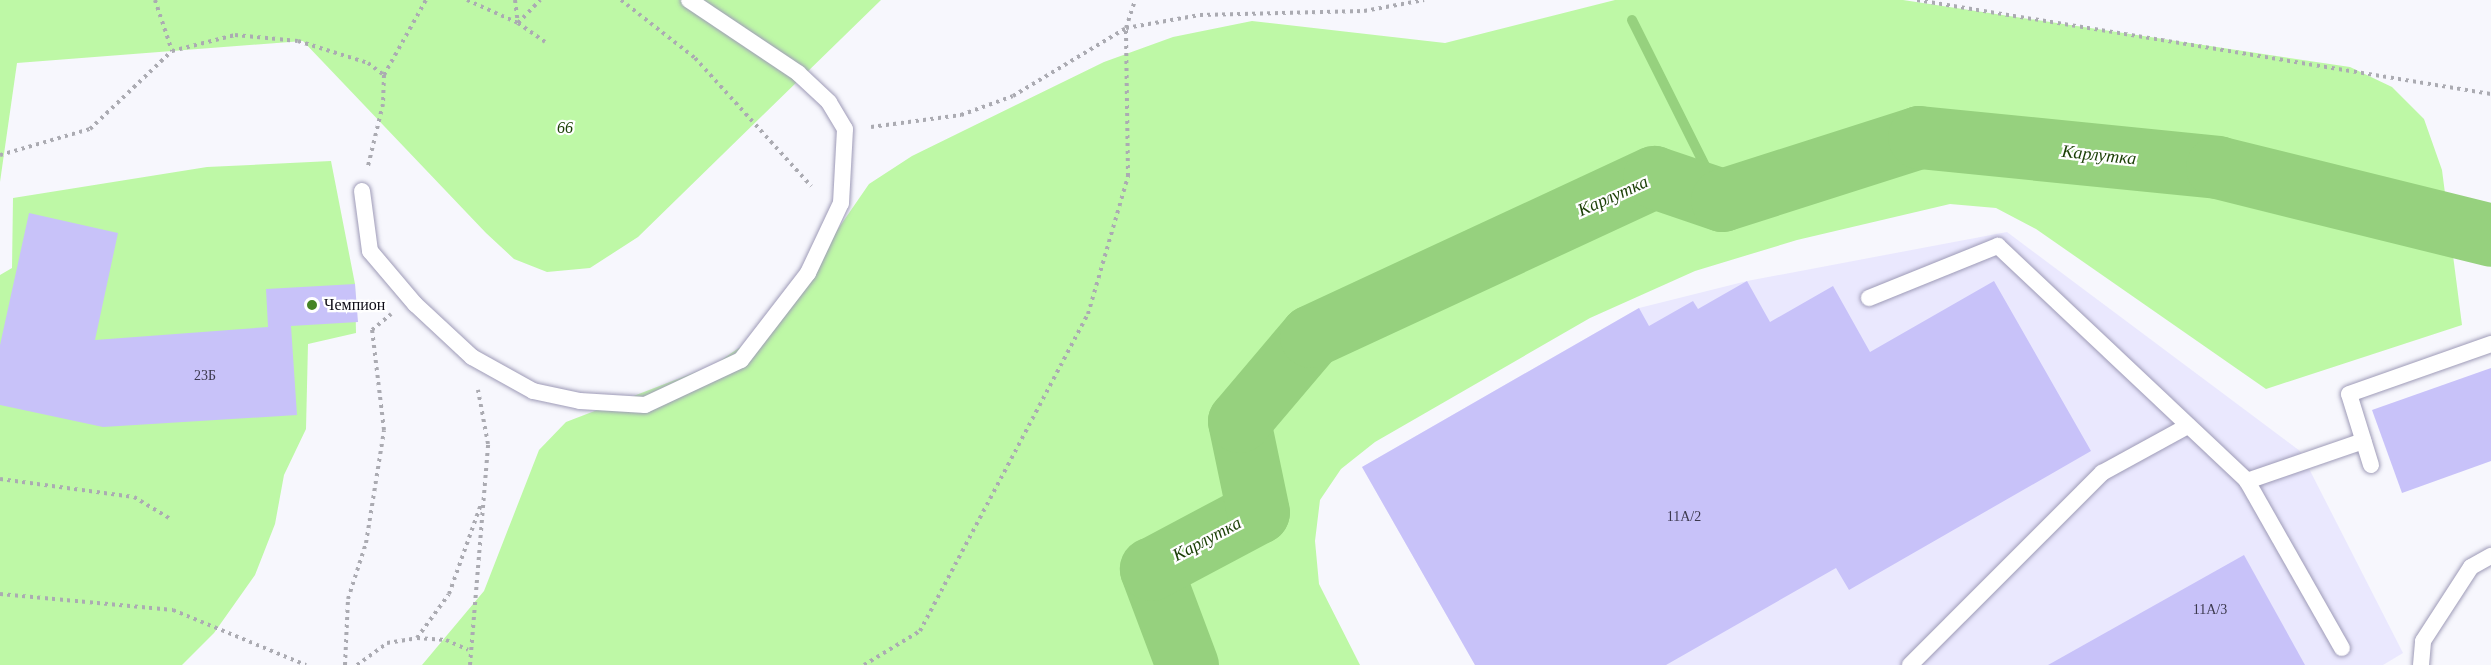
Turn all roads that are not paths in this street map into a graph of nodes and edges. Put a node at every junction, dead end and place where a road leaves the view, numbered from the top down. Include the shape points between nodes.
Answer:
1 (689, 0) edge
2 (362, 191) road end
3 (1869, 298) dead end
4 (2491, 344) edge
5 (2188, 426) junction
6 (2363, 441) junction
7 (2371, 465) dead end
8 (2247, 481) junction
9 (2491, 556) edge
10 (2342, 648) dead end
11 (1910, 665) edge
12 (2421, 665) edge

1 - 2 lane via 798,73 829,102 845,129 841,203 808,273 741,360 645,405 580,401 532,391 472,357 411,298 370,251
3 - 5 lane via 1998,246
4 - 6 lane via 2349,394
5 - 8 lane
5 - 11 lane via 2102,473
6 - 7 lane
6 - 8 lane
8 - 10 lane
9 - 12 lane via 2470,567 2423,641

